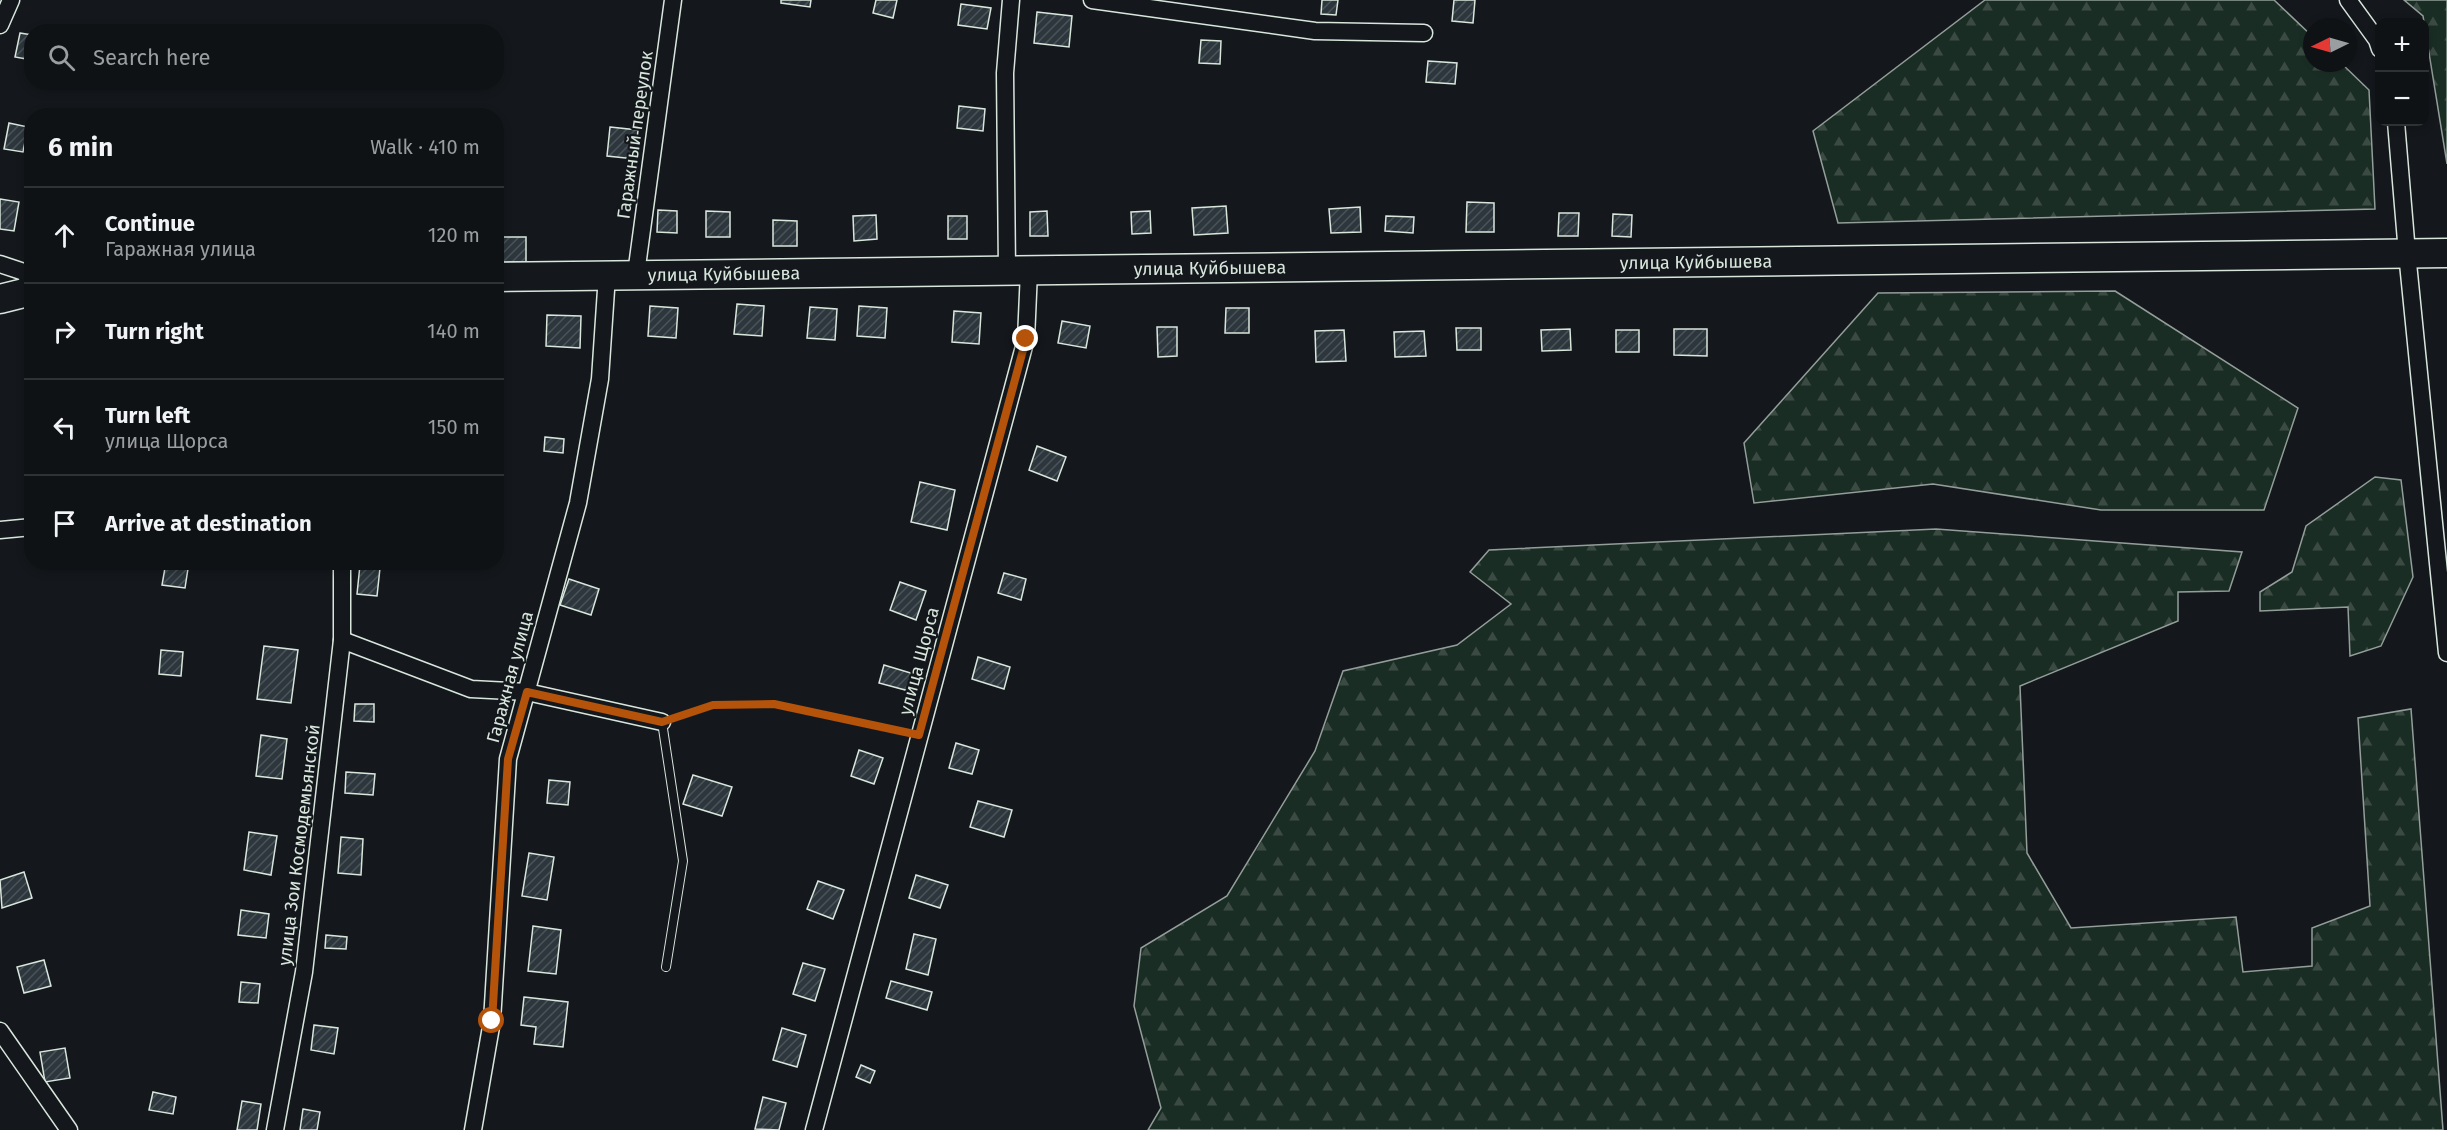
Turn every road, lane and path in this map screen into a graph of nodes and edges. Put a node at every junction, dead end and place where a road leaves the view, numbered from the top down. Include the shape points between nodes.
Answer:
1 (11, 0) edge
2 (673, 0) edge
3 (1011, 0) edge
4 (1092, 0) edge
5 (2348, 0) edge
6 (0, 25) edge
7 (1424, 33) dead end
8 (2375, 36) edge
9 (2396, 126) edge
10 (2407, 253) junction
11 (2447, 253) edge
12 (0, 264) edge
13 (1018, 271) junction
14 (24, 272) edge
15 (636, 274) junction
16 (607, 275) junction
17 (504, 277) edge
18 (24, 293) edge
19 (0, 299) edge
20 (24, 528) edge
21 (0, 530) edge
22 (342, 570) edge
23 (342, 640) junction
24 (2447, 653) edge
25 (527, 692) junction
26 (662, 722) junction
27 (919, 735) junction
28 (666, 967) dead end
29 (0, 1032) edge
30 (69, 1130) edge
31 (275, 1130) edge
32 (473, 1130) edge
33 (814, 1130) edge

1 - 6 street
2 - 15 street, Гаражный переулок
3 - 13 street, улица Щорса via 1005,73
4 - 7 street via 1315,31
5 - 8 street
9 - 10 street
10 - 11 highway, улица Куйбышева
10 - 13 highway, улица Куйбышева
10 - 24 street
12 - 14 street
13 - 15 highway, улица Куйбышева
13 - 27 street, улица Щорса via 1026,339
15 - 16 highway, улица Куйбышева
16 - 17 highway, улица Куйбышева
16 - 25 street, Гаражная улица via 600,379 578,503
18 - 19 highway
20 - 21 street
22 - 23 street, улица Зои Космодемьянской
23 - 25 street via 471,688
23 - 31 street, улица Зои Космодемьянской via 304,972
25 - 26 street
25 - 32 street, Гаражная улица via 508,759 492,1021
26 - 27 path via 713,705 774,704
26 - 28 lane via 683,861
27 - 33 street, улица Щорса
29 - 30 street

